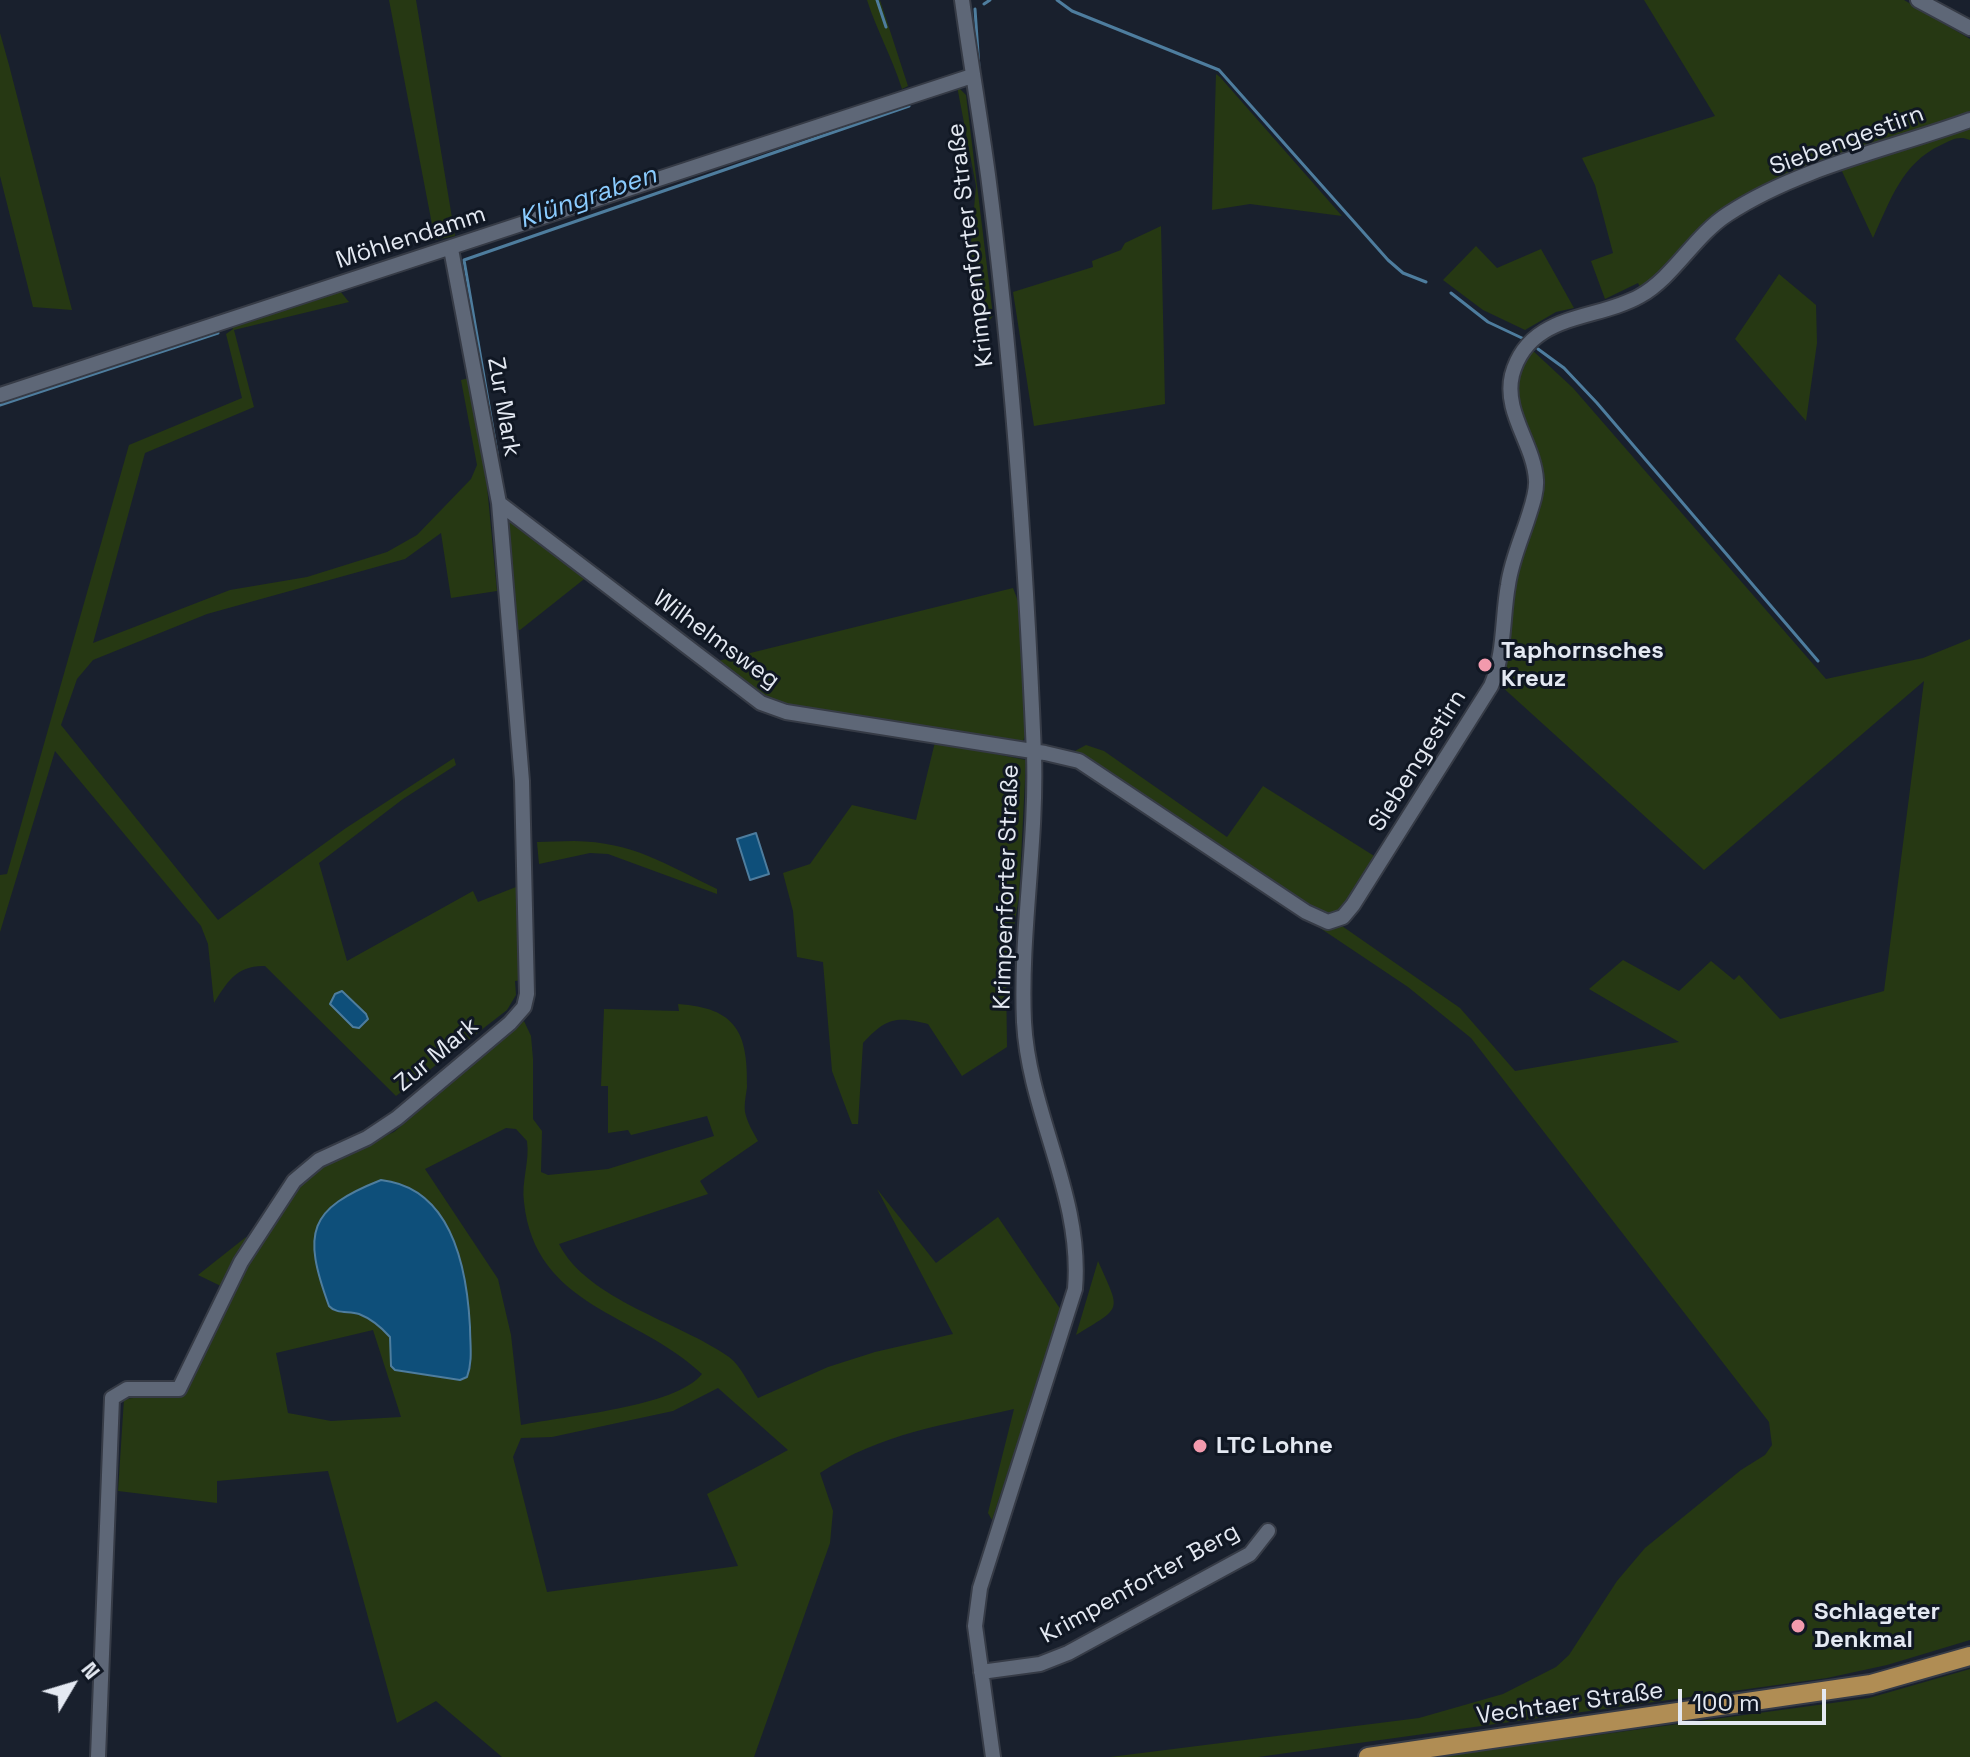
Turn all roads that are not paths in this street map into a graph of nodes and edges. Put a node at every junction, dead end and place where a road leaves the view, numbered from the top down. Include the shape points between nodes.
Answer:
1 (962, 0) edge
2 (1918, 0) edge
3 (1970, 28) edge
4 (972, 76) junction
5 (1970, 120) edge
6 (451, 249) junction
7 (0, 395) edge
8 (499, 503) junction
9 (1034, 752) junction
10 (1268, 1531) dead end
11 (1970, 1656) edge
12 (981, 1672) junction
13 (98, 1757) edge
14 (993, 1757) edge
15 (1368, 1757) edge

1 - 4 street, Krimpenforter Straße
2 - 3 street
4 - 6 street, Möhlendamm
4 - 9 street, Krimpenforter Straße via 988,175 1016,443
5 - 9 street, Siebengestirn via 1771,191 1721,218 1642,295 1550,326 1528,348 1512,373 1510,394 1536,479 1508,581 1499,665 1383,861 1343,917 1328,922 1316,917 1079,761
6 - 7 street, Möhlendamm
6 - 8 street, Zur Mark
8 - 9 street, Wilhelmsweg via 773,709
8 - 13 street, Zur Mark via 526,853 524,1007 397,1118 319,1160 294,1181 241,1262 179,1389 127,1389 112,1398
9 - 12 street, Krimpenforter Straße via 1025,1037 1069,1201 1077,1260 1075,1289 980,1588 975,1626
10 - 12 street, Krimpenforter Berg via 1250,1554 1068,1653 1040,1664
11 - 15 main road, Vechtaer Straße via 1871,1684
12 - 14 street, Krimpenforter Straße

